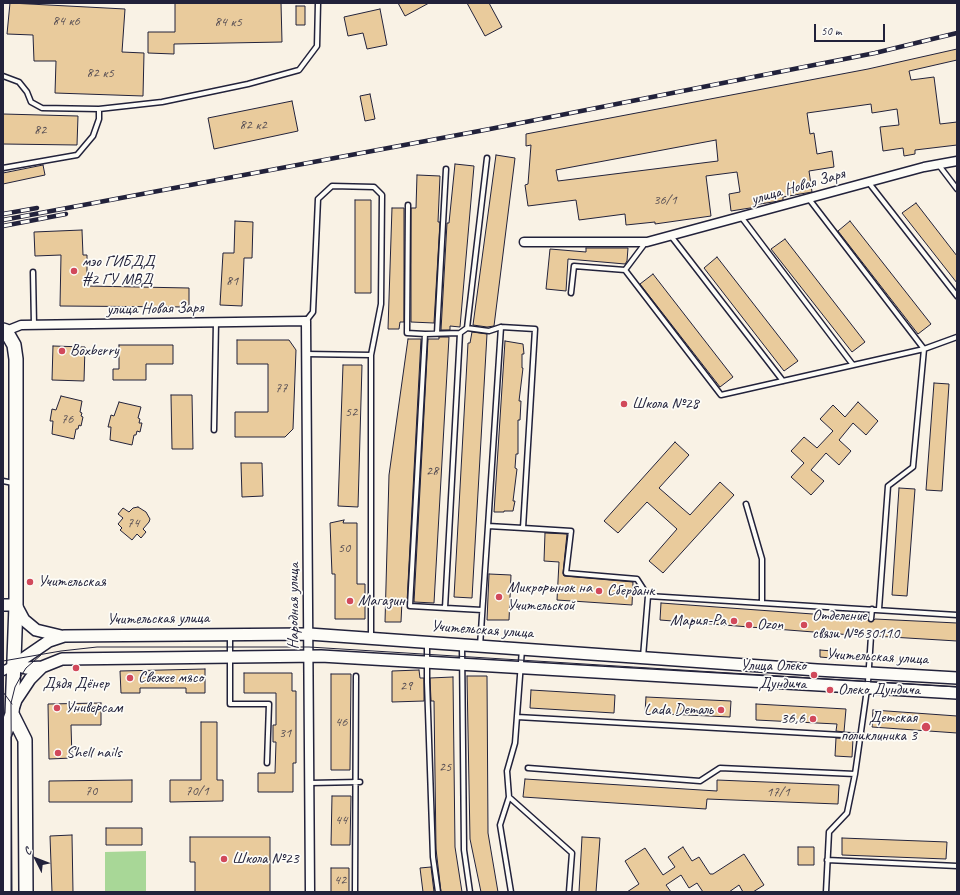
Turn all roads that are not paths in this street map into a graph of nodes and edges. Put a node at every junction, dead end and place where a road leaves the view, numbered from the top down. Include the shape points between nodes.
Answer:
1 (318, 3) edge
2 (3, 76) edge
3 (99, 109) junction
4 (486, 158) dead end
5 (957, 161) edge
6 (938, 164) junction
7 (3, 168) edge
8 (446, 169) dead end
9 (868, 182) junction
10 (957, 189) edge
11 (809, 199) junction
12 (408, 205) dead end
13 (742, 218) junction
14 (671, 236) junction
15 (524, 242) dead end
16 (647, 242) junction
17 (625, 270) junction
18 (33, 272) dead end
19 (572, 294) dead end
20 (957, 296) edge
21 (306, 321) junction
22 (216, 322) junction
23 (34, 325) junction
24 (501, 327) junction
25 (467, 328) junction
26 (4, 330) edge
27 (437, 333) junction
28 (460, 333) junction
29 (425, 334) junction
30 (957, 337) edge
31 (924, 349) junction
32 (306, 354) junction
33 (371, 355) junction
34 (853, 365) junction
35 (783, 381) junction
36 (214, 430) dead end
37 (9, 482) edge
38 (746, 504) dead end
39 (488, 526) junction
40 (523, 528) junction
41 (648, 596) junction
42 (762, 602) junction
43 (3, 605) edge
44 (16, 605) junction
45 (445, 608) junction
46 (872, 609) junction
47 (879, 609) junction
48 (482, 610) junction
49 (957, 615) edge
50 (871, 619) dead end
51 (230, 634) junction
52 (309, 634) junction
53 (64, 636) junction
54 (870, 636) dead end
55 (371, 638) junction
56 (427, 642) junction
57 (462, 645) junction
58 (480, 646) junction
59 (522, 649) junction
60 (309, 656) junction
61 (230, 657) junction
62 (643, 658) junction
63 (427, 662) junction
64 (462, 663) junction
65 (520, 666) junction
66 (42, 667) junction
67 (8, 668) edge
68 (869, 673) junction
69 (356, 676) dead end
70 (957, 678) edge
71 (867, 688) junction
72 (957, 693) edge
73 (12, 714) junction
74 (517, 717) junction
75 (4, 735) edge
76 (860, 736) junction
77 (267, 763) dead end
78 (528, 768) dead end
79 (855, 774) junction
80 (355, 782) junction
81 (360, 782) dead end
82 (310, 783) junction
83 (509, 797) junction
84 (827, 860) junction
85 (957, 866) edge
86 (4, 892) edge
87 (26, 892) edge
88 (310, 892) edge
89 (355, 892) edge
90 (438, 892) edge
91 (470, 892) edge
92 (511, 892) edge
93 (569, 892) edge
94 (826, 892) edge

1 - 3 lane via 317,46 299,70 248,84 162,102
2 - 3 lane via 19,82 31,102 42,108
3 - 7 lane via 99,119 93,136 78,155
4 - 25 lane
5 - 6 street, улица Новая Заря
6 - 9 street, улица Новая Заря
6 - 10 lane
8 - 27 lane
9 - 11 street, улица Новая Заря
9 - 20 lane
11 - 13 street, улица Новая Заря
11 - 31 lane
12 - 29 lane via 407,333
13 - 14 street, улица Новая Заря
13 - 34 lane
14 - 16 street, улица Новая Заря
14 - 35 lane
15 - 16 street, улица Новая Заря
16 - 17 lane
17 - 19 lane via 574,266
17 - 35 lane via 721,395
18 - 23 lane
21 - 22 street, улица Новая Заря
21 - 32 street, Народная улица
21 - 33 lane via 313,312 318,199 332,186 374,187 382,195 381,304
22 - 23 street, улица Новая Заря
22 - 36 lane
23 - 26 street, улица Новая Заря via 21,325
24 - 25 lane via 489,331
24 - 39 lane
24 - 40 lane via 535,329
25 - 28 lane
26 - 37 highway via 14,345 16,359
27 - 28 lane
27 - 29 lane
28 - 45 lane
29 - 45 lane via 410,606
30 - 31 lane
31 - 34 lane
31 - 47 lane via 913,467 888,486
32 - 33 lane
32 - 52 street, Народная улица
33 - 55 lane
34 - 35 lane
37 - 44 highway
38 - 42 lane via 762,559
39 - 40 lane
39 - 48 lane
40 - 41 lane via 571,531 566,573 637,579
41 - 42 lane
41 - 62 lane
42 - 46 lane
43 - 44 main road
44 - 53 main road via 24,620 36,630
44 - 67 highway
45 - 48 lane
46 - 47 lane
46 - 50 lane
47 - 49 lane
48 - 58 lane
51 - 52 main road, Учительская улица
51 - 53 main road, Учительская улица
51 - 61 lane
52 - 55 main road, Учительская улица
52 - 60 street, Народная улица
53 - 67 main road, Учительская улица via 48,641
54 - 68 lane
55 - 56 main road, Учительская улица
56 - 57 main road, Учительская улица
56 - 63 lane
57 - 58 main road, Учительская улица
57 - 64 lane
58 - 59 main road, Учительская улица
59 - 62 main road, Учительская улица
59 - 65 lane
60 - 61 main road, Учительская улица
60 - 63 main road, Учительская улица
60 - 82 street, Народная улица
61 - 66 main road, Учительская улица via 62,660
61 - 77 lane via 230,704 269,704
62 - 68 main road, Учительская улица
63 - 64 main road, Учительская улица
63 - 90 lane via 433,857
64 - 65 main road, Учительская улица
64 - 91 lane via 464,850
65 - 71 main road, Учительская улица
65 - 74 lane
66 - 67 main road
66 - 73 main road via 21,692
67 - 73 highway
68 - 70 main road, Учительская улица
68 - 71 lane
69 - 80 lane
71 - 72 main road, Учительская улица
71 - 76 lane
73 - 75 highway
73 - 87 highway via 25,740
74 - 76 lane
74 - 83 lane via 515,744 507,771
75 - 86 highway
76 - 79 lane
78 - 79 lane via 700,781 720,768
79 - 84 lane via 847,813 829,832
80 - 81 lane
80 - 82 lane
80 - 89 lane
82 - 88 street, Народная улица
83 - 92 lane via 500,825
83 - 93 lane via 572,853
84 - 85 lane
84 - 94 lane

